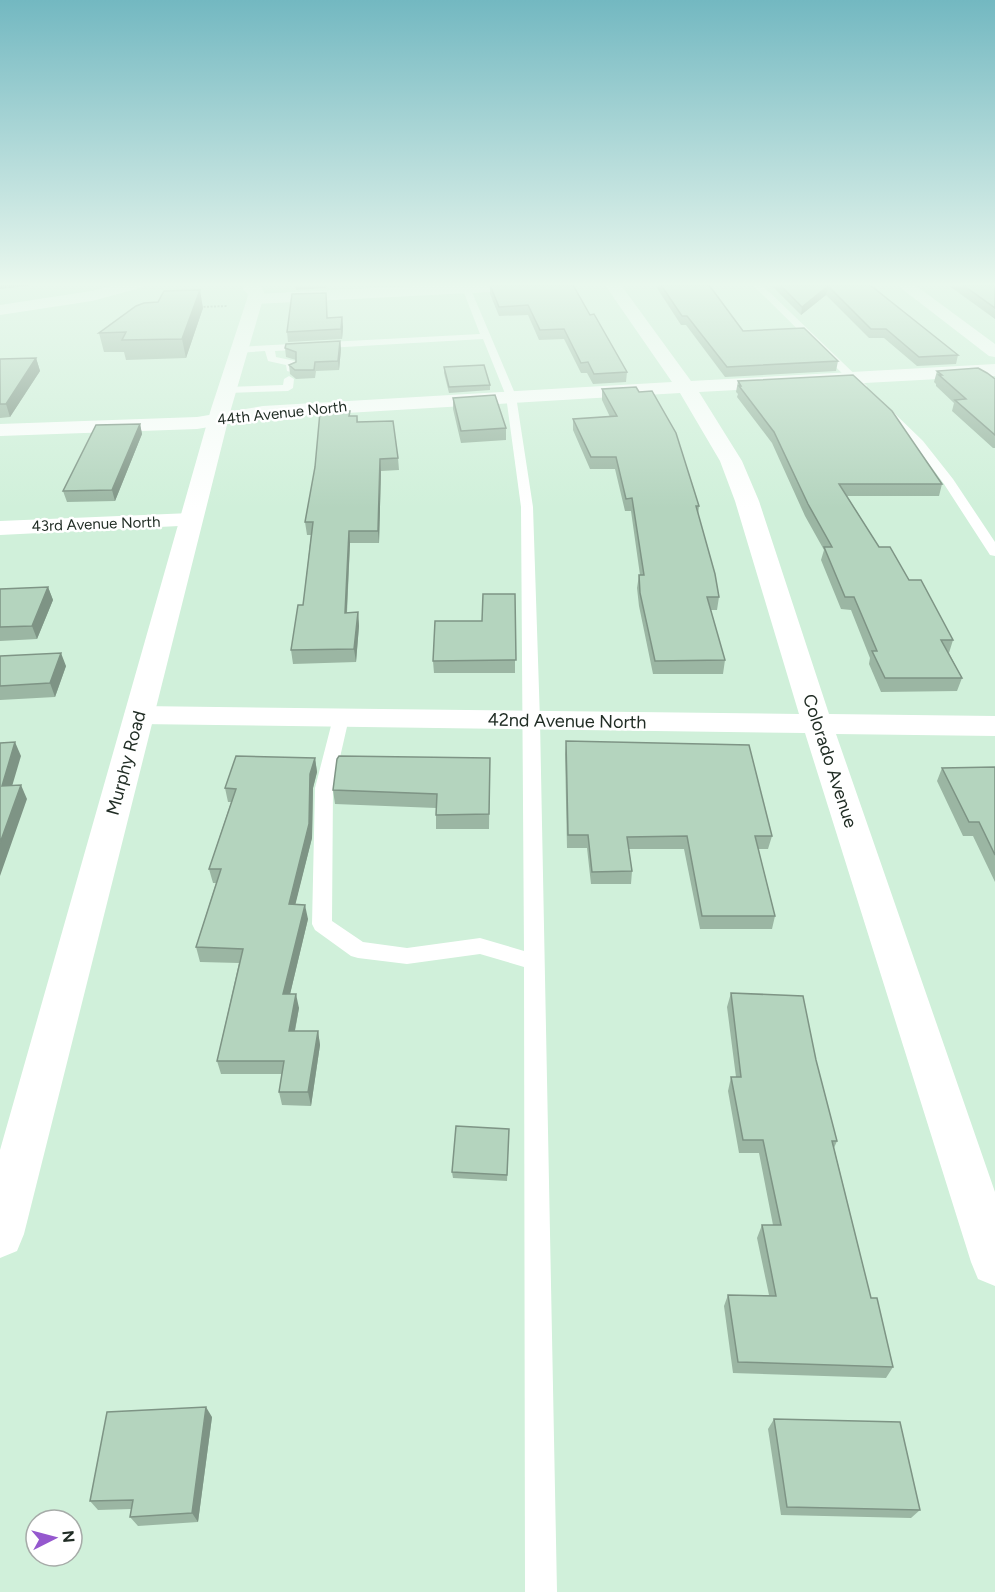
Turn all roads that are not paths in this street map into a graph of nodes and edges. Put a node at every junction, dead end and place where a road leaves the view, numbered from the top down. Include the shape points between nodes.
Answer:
1 (235, 359) edge
2 (277, 359) edge
3 (496, 359) edge
4 (665, 359) edge
5 (834, 359) edge
6 (995, 370) edge
7 (853, 378) junction
8 (289, 379) junction
9 (685, 388) junction
10 (511, 396) junction
11 (224, 405) junction
12 (286, 411) junction
13 (0, 430) edge
14 (191, 520) junction
15 (0, 528) edge
16 (995, 552) edge
17 (139, 716) junction
18 (341, 718) junction
19 (532, 720) junction
20 (817, 724) junction
21 (995, 726) edge
22 (534, 962) junction
23 (0, 1234) edge
24 (995, 1262) edge
25 (541, 1592) edge

1 - 11 street, Murphy Road
2 - 8 lane via 291,363
3 - 10 lane
4 - 9 street, Colorado Avenue
5 - 7 lane
6 - 7 street, 44th Avenue North
7 - 9 street, 44th Avenue North
7 - 16 lane via 919,443
8 - 11 lane
8 - 12 lane
9 - 10 street, 44th Avenue North
9 - 20 street, Colorado Avenue via 731,461 747,501
10 - 12 street, 44th Avenue North
10 - 19 lane via 527,507
11 - 12 street, 44th Avenue North
11 - 13 street, 44th Avenue North via 197,423
11 - 14 street, Murphy Road
14 - 15 street, 43rd Avenue North
14 - 17 street, Murphy Road
17 - 18 street, 42nd Avenue North
17 - 23 street, Murphy Road
18 - 19 street, 42nd Avenue North
18 - 22 lane via 324,788 322,924 358,950 407,956 480,946
19 - 20 street, 42nd Avenue North
19 - 22 lane
20 - 21 street, 42nd Avenue North
20 - 24 street, Colorado Avenue
22 - 25 lane

